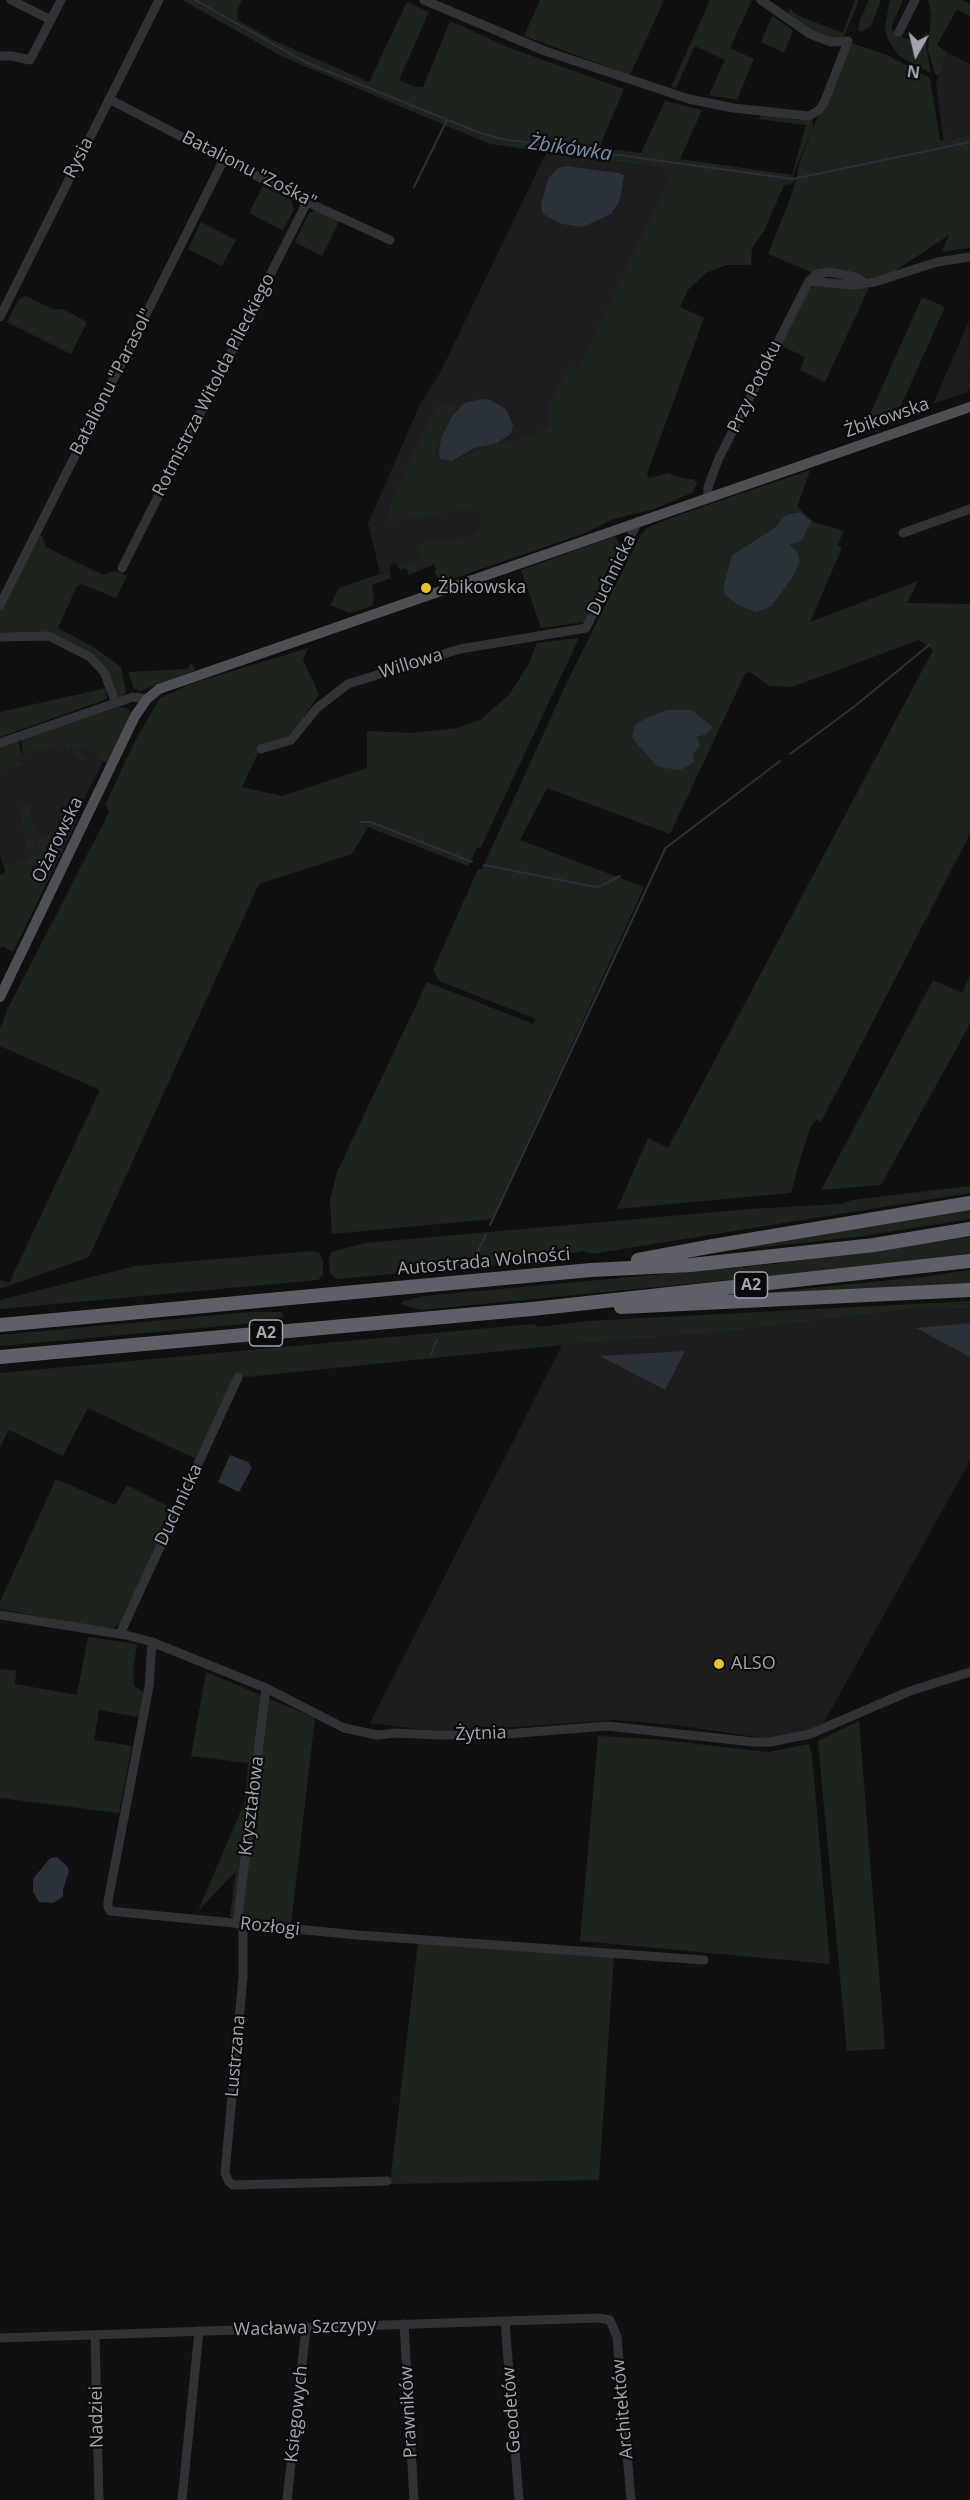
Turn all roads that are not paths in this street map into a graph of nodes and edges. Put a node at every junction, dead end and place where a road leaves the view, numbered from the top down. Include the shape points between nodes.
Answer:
1 (11, 0) edge
2 (61, 0) edge
3 (159, 0) edge
4 (424, 0) edge
5 (761, 0) edge
6 (915, 0) edge
7 (51, 20) junction
8 (899, 32) dead end
9 (0, 56) edge
10 (109, 99) junction
11 (224, 159) junction
12 (307, 202) junction
13 (390, 240) dead end
14 (970, 257) edge
15 (0, 317) edge
16 (970, 407) edge
17 (708, 496) junction
18 (970, 509) edge
19 (638, 521) junction
20 (903, 533) dead end
21 (122, 568) dead end
22 (0, 605) edge
23 (586, 628) joint
24 (0, 637) edge
25 (147, 699) junction
26 (116, 703) junction
27 (0, 743) edge
28 (261, 749) dead end
29 (0, 997) edge
30 (970, 1203) edge
31 (970, 1229) edge
32 (970, 1260) edge
33 (591, 1270) junction
34 (970, 1290) edge
35 (532, 1309) junction
36 (0, 1325) edge
37 (0, 1357) edge
38 (238, 1377) dead end
39 (0, 1615) edge
40 (120, 1634) junction
41 (152, 1642) junction
42 (970, 1672) edge
43 (266, 1688) junction
44 (240, 1924) junction
45 (704, 1960) dead end
46 (387, 2181) dead end
47 (610, 2320) joint
48 (505, 2321) junction
49 (404, 2324) junction
50 (306, 2328) junction
51 (199, 2331) junction
52 (95, 2335) junction
53 (0, 2338) edge
54 (99, 2500) edge
55 (182, 2500) edge
56 (287, 2500) edge
57 (414, 2500) edge
58 (519, 2500) edge
59 (631, 2500) edge

1 - 7 street
2 - 7 street
3 - 10 street, Rysia
4 - 5 street via 545,51 678,96 733,108 804,117 813,114 824,103 848,41 831,42 810,34
6 - 8 street
7 - 9 street via 30,60
10 - 11 street, Batalionu "Zośka"
10 - 15 street, Rysia
11 - 12 street, Batalionu "Zośka"
11 - 22 street, Batalionu "Parasol"
12 - 13 street, Batalionu "Zośka"
12 - 21 street, Rotmistrza Witolda Pileckiego
14 - 17 street, Przy Potoku via 937,262 875,282 829,272 817,274 719,458
16 - 17 main road, Żbikowska
17 - 19 main road, Żbikowska
18 - 20 street
19 - 23 street, Duchnicka
19 - 25 main road, Żbikowska via 169,684
23 - 28 street, Willowa via 460,649 348,684 317,708 291,740
24 - 26 street via 49,636 90,657 104,672
25 - 26 street, Żbikowska via 133,697
25 - 29 main road, Ożarowska via 135,716
26 - 27 street, Żbikowska
30 - 33 highway
31 - 33 highway, Autostrada Wolności / A2 via 787,1255
32 - 35 highway, A2
33 - 36 highway, Autostrada Wolności / A2
34 - 35 highway
35 - 37 highway, A2
38 - 40 street, Duchnicka
39 - 40 street, Żytnia
40 - 41 street, Żytnia
41 - 43 street, Żytnia
41 - 44 street, Rozłogi via 149,1687 108,1907 118,1913
42 - 43 street, Żytnia via 910,1691 810,1734 770,1742 607,1726 494,1735 377,1735 344,1728
43 - 44 street, Kryształowa
44 - 45 street, Rozłogi
44 - 46 street, Lustrzana via 243,1977 225,2173 233,2185
47 - 48 street, Wacława Szczypy
47 - 59 street, Architektów via 617,2337
48 - 49 street, Wacława Szczypy
48 - 58 street, Geodetów
49 - 50 street, Wacława Szczypy
49 - 57 street, Prawników
50 - 51 street, Wacława Szczypy
50 - 56 street, Księgowych
51 - 52 street, Wacława Szczypy
51 - 55 street
52 - 53 street, Wacława Szczypy
52 - 54 street, Nadziei

